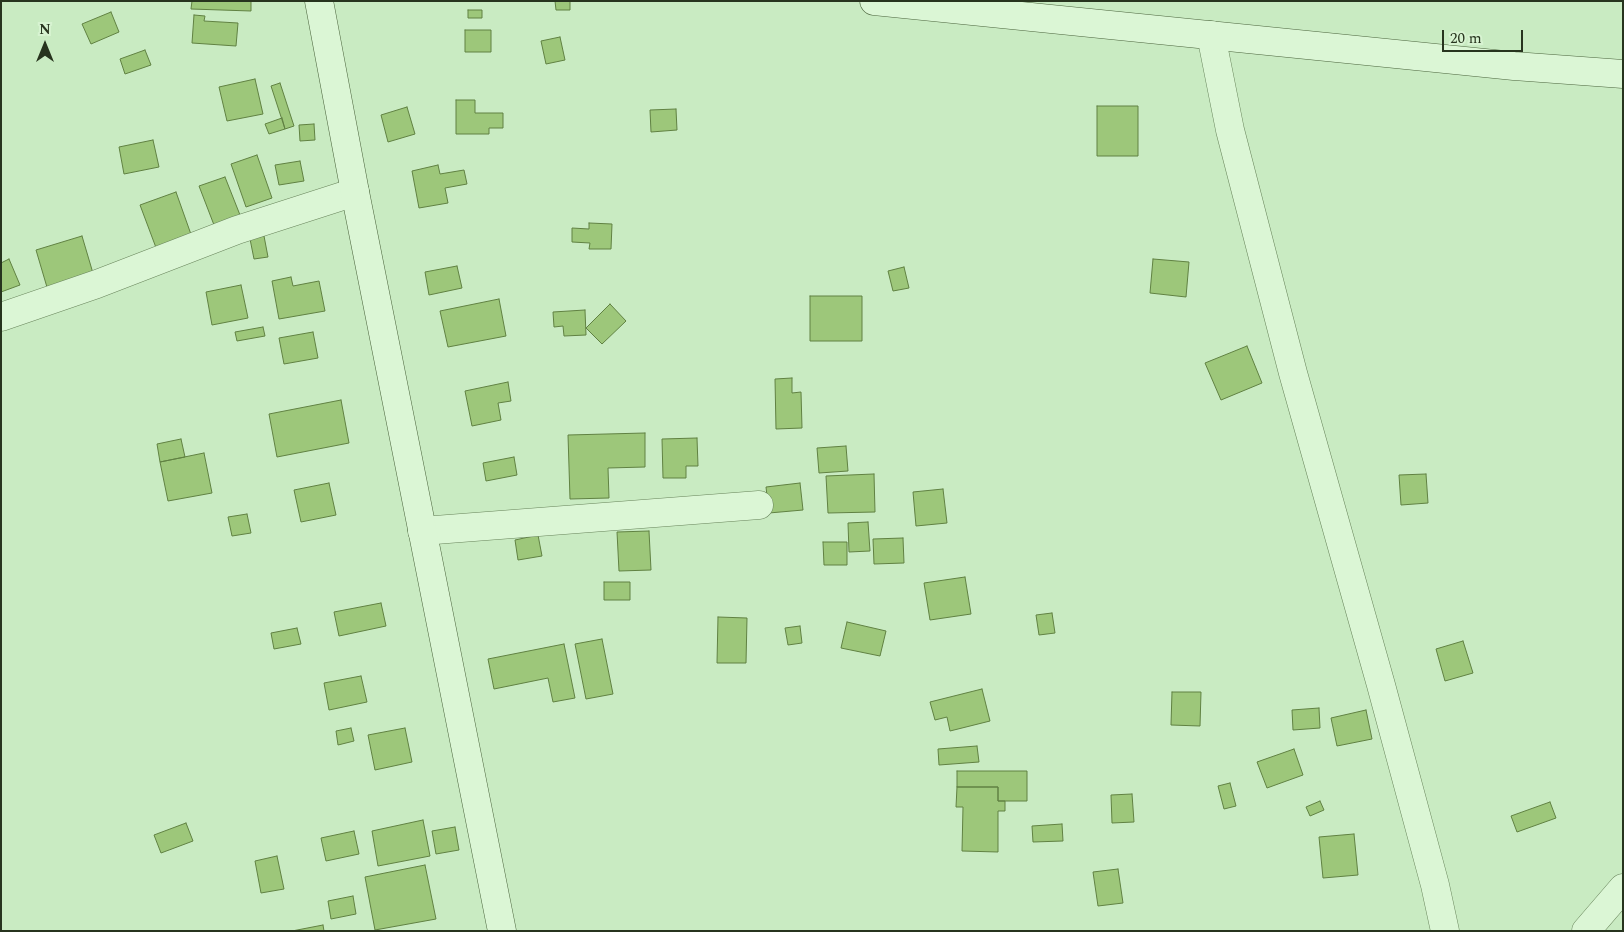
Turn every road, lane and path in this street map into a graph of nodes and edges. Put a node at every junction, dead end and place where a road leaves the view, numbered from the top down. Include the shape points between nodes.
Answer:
1 (319, 1) edge
2 (874, 1) edge
3 (1211, 35) junction
4 (1623, 74) edge
5 (355, 192) junction
6 (1, 317) edge
7 (759, 505) dead end
8 (422, 531) junction
9 (1623, 888) edge
10 (502, 931) edge
11 (1445, 931) edge
12 (1586, 931) edge

1 - 5 street
2 - 3 street
3 - 4 street
3 - 11 street via 1230,130 1293,373 1381,684
5 - 6 street via 237,230
5 - 8 street
7 - 8 street
8 - 10 street
9 - 12 street

